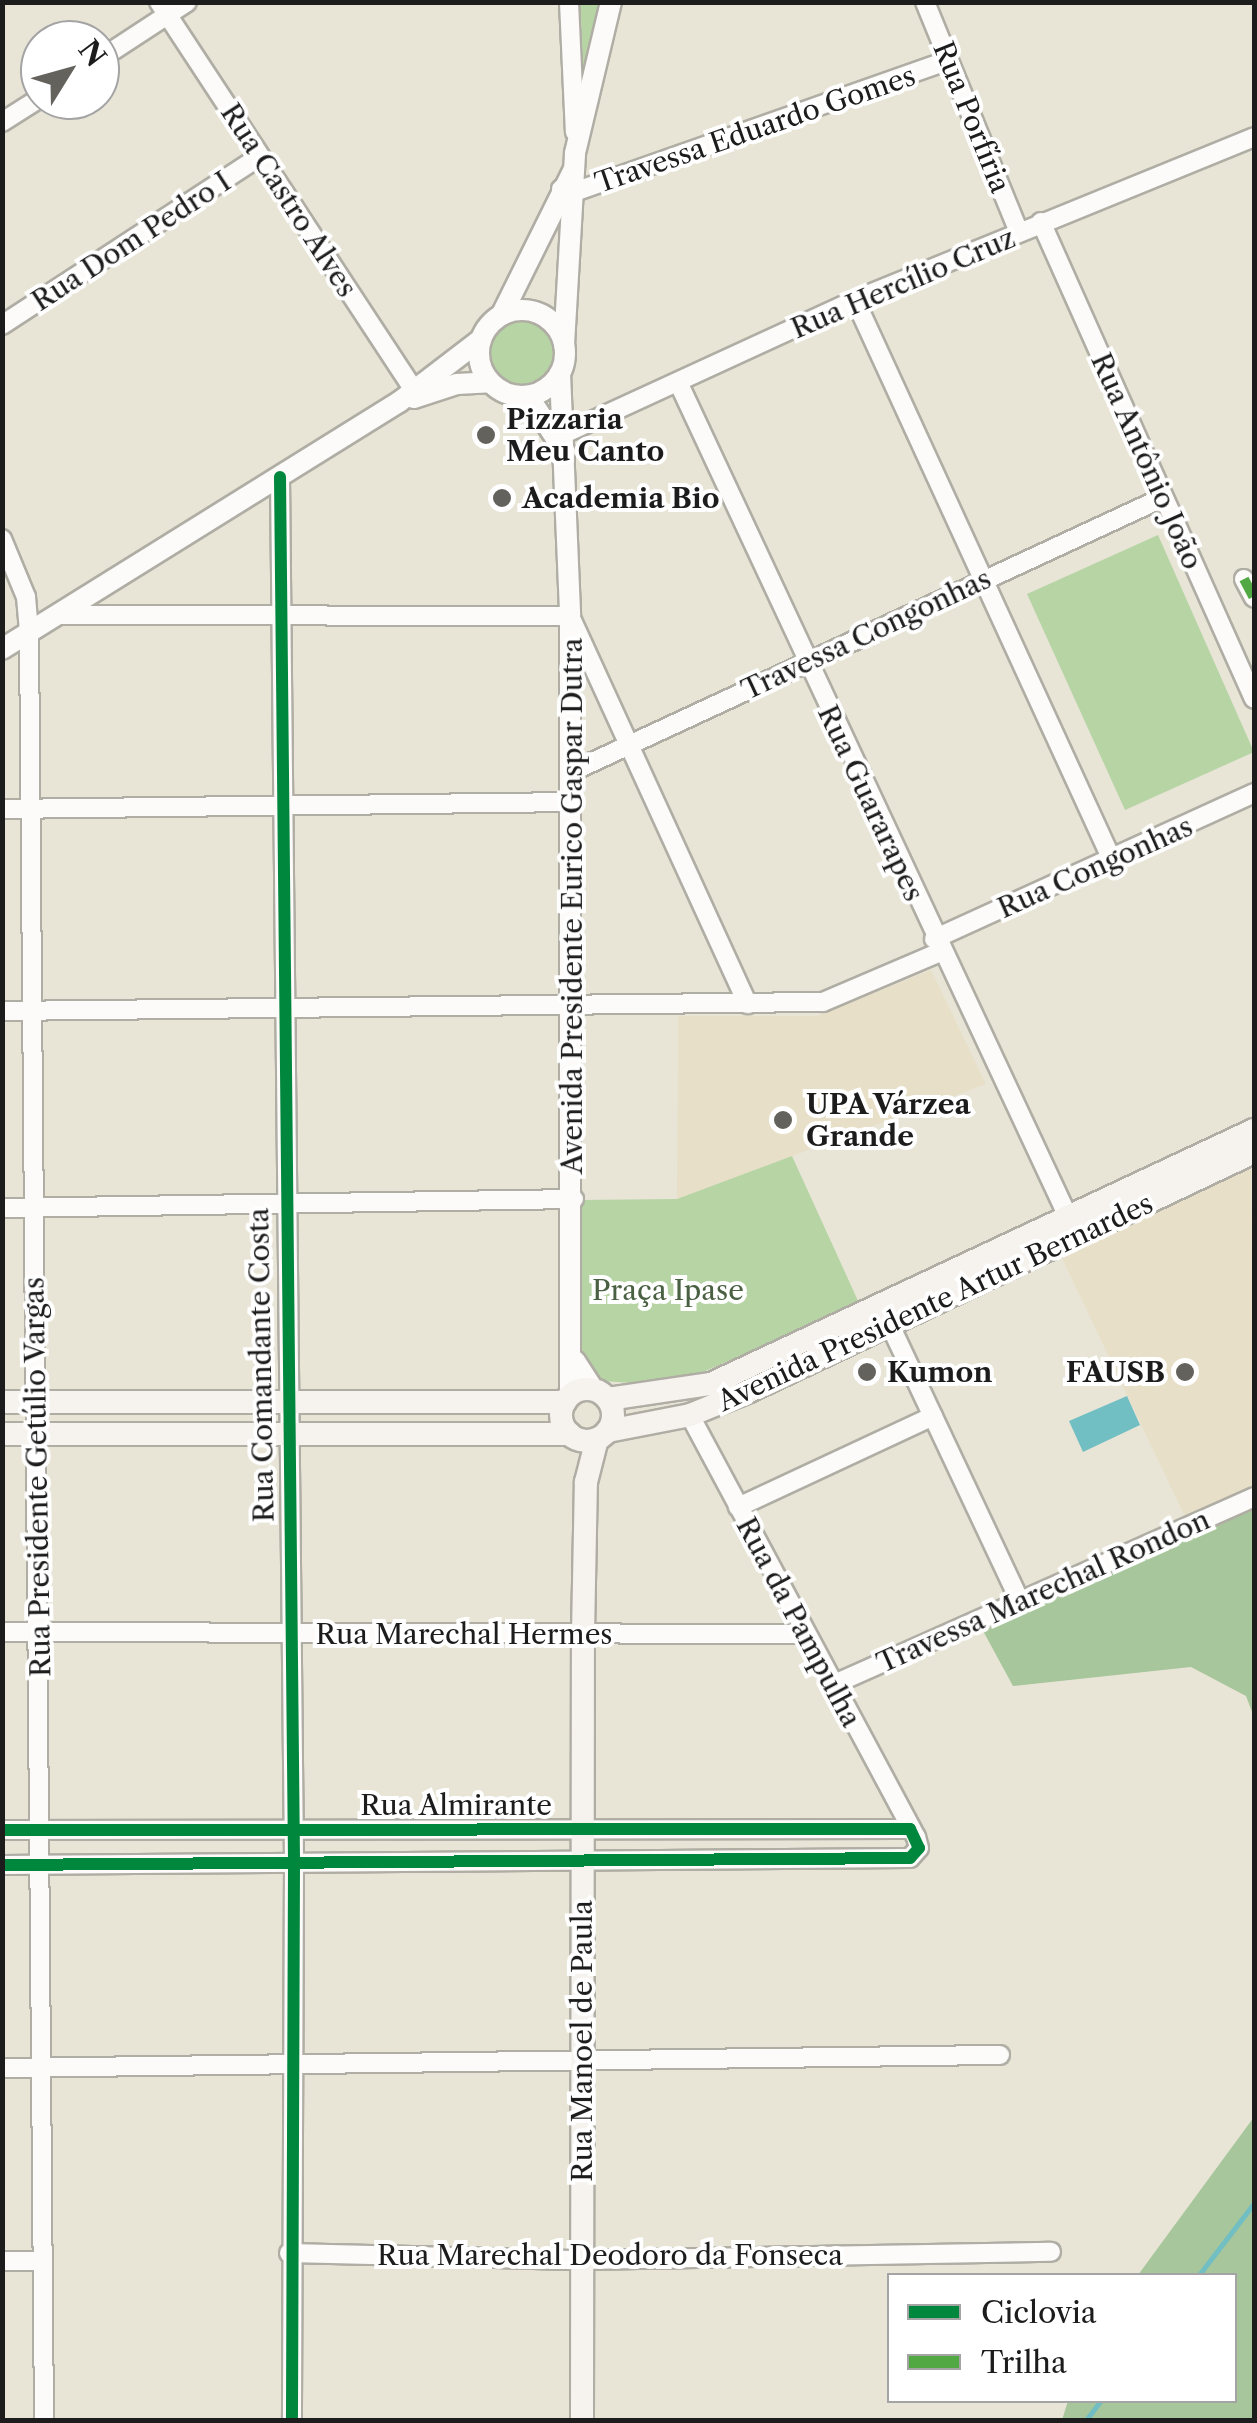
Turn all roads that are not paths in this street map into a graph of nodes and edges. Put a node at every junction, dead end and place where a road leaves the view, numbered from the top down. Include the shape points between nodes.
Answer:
1 (187, 2) edge
2 (570, 2) edge
3 (611, 2) edge
4 (926, 2) edge
5 (164, 9) edge
6 (120, 43) edge
7 (949, 60) junction
8 (1254, 137) edge
9 (260, 156) junction
10 (571, 176) junction
11 (1040, 222) junction
12 (1020, 232) junction
13 (855, 300) junction
14 (502, 314) junction
15 (2, 325) edge
16 (480, 340) junction
17 (564, 345) junction
18 (560, 373) junction
19 (490, 382) junction
20 (679, 384) junction
21 (410, 396) junction
22 (528, 396) junction
23 (562, 441) junction
24 (280, 477) junction
25 (1162, 498) junction
26 (2, 539) edge
27 (984, 579) junction
28 (1244, 579) dead end
29 (1254, 598) edge
30 (279, 614) junction
31 (60, 615) junction
32 (570, 616) junction
33 (29, 632) junction
34 (2, 649) edge
35 (805, 662) junction
36 (1254, 699) edge
37 (631, 742) junction
38 (571, 772) junction
39 (1254, 793) edge
40 (570, 802) junction
41 (282, 806) junction
42 (31, 809) junction
43 (2, 810) edge
44 (1114, 862) junction
45 (937, 946) junction
46 (572, 1002) junction
47 (748, 1004) junction
48 (284, 1008) junction
49 (2, 1011) edge
50 (33, 1013) junction
51 (1254, 1130) edge
52 (1254, 1152) edge
53 (574, 1198) junction
54 (284, 1203) junction
55 (2, 1208) edge
56 (35, 1208) junction
57 (1069, 1218) junction
58 (890, 1325) junction
59 (575, 1360) junction
60 (601, 1395) junction
61 (568, 1399) junction
62 (2, 1402) edge
63 (36, 1402) junction
64 (287, 1402) junction
65 (690, 1414) junction
66 (933, 1416) junction
67 (286, 1431) junction
68 (38, 1432) junction
69 (2, 1434) edge
70 (588, 1436) junction
71 (1254, 1497) edge
72 (738, 1508) junction
73 (1019, 1600) junction
74 (40, 1631) junction
75 (2, 1632) edge
76 (290, 1634) junction
77 (583, 1634) junction
78 (804, 1634) junction
79 (832, 1685) junction
80 (2, 1830) edge
81 (40, 1830) junction
82 (290, 1830) junction
83 (580, 1830) junction
84 (910, 1830) junction
85 (2, 1864) edge
86 (42, 1864) junction
87 (294, 1864) junction
88 (582, 1864) junction
89 (1000, 2055) dead end
90 (583, 2064) junction
91 (2, 2068) edge
92 (43, 2068) junction
93 (292, 2068) junction
94 (290, 2252) junction
95 (1051, 2252) dead end
96 (582, 2260) junction
97 (43, 2261) junction
98 (2, 2262) edge
99 (44, 2420) edge
100 (292, 2420) edge
101 (582, 2420) edge

1 - 5 street
2 - 10 street
3 - 10 street
4 - 7 street, Rua Porfíria
5 - 6 street
5 - 9 street, Rua Castro Alves
7 - 10 street, Travessa Eduardo Gomes
7 - 12 street, Rua Porfíria
8 - 11 street, Rua Hercílio Cruz
9 - 15 street, Rua Dom Pedro I
9 - 21 street, Rua Castro Alves
10 - 14 street
10 - 17 street
11 - 12 street, Rua Hercílio Cruz
11 - 25 street, Rua Antônio João
12 - 13 street, Rua Hercílio Cruz
13 - 20 street, Rua Hercílio Cruz
13 - 27 street
14 - 16 street
14 - 17 street via 524,310 546,317
16 - 19 street via 480,362
16 - 21 street
17 - 18 street
18 - 22 street
18 - 23 street, Avenida Presidente Eurico Gaspar Dutra
19 - 21 street
19 - 22 street
20 - 23 street, Rua Hercílio Cruz
20 - 35 street, Rua Guararapes
21 - 24 street
22 - 23 street
23 - 32 street, Avenida Presidente Eurico Gaspar Dutra
24 - 30 street, Rua Comandante Costa
24 - 31 street
25 - 27 street, Travessa Congonhas
25 - 36 street, Rua Antônio João
26 - 33 street, Rua Presidente Getúlio Vargas via 26,597
27 - 35 street, Travessa Congonhas
27 - 44 street
28 - 29 street
30 - 31 street
30 - 32 street
30 - 41 street, Rua Comandante Costa
31 - 33 street
32 - 37 street
32 - 38 street, Avenida Presidente Eurico Gaspar Dutra
33 - 34 street
33 - 42 street, Rua Presidente Getúlio Vargas
35 - 37 street, Travessa Congonhas
35 - 45 street, Rua Guararapes
37 - 38 street, Travessa Congonhas
37 - 47 street
38 - 40 street, Avenida Presidente Eurico Gaspar Dutra
39 - 44 street, Rua Congonhas
40 - 41 street
40 - 46 street, Avenida Presidente Eurico Gaspar Dutra
41 - 42 street
41 - 48 street, Rua Comandante Costa
42 - 43 street
42 - 50 street, Rua Presidente Getúlio Vargas
44 - 45 street, Rua Congonhas
45 - 47 street, Rua Congonhas via 836,1000
45 - 57 street, Rua Guararapes
46 - 47 street, Rua Congonhas
46 - 48 street, Rua Congonhas
46 - 53 street, Avenida Presidente Eurico Gaspar Dutra
48 - 50 street, Rua Congonhas
48 - 54 street, Rua Comandante Costa
49 - 50 street, Rua Congonhas
50 - 56 street, Rua Presidente Getúlio Vargas
51 - 57 main road, Avenida Presidente Artur Bernardes
52 - 58 main road, Avenida Presidente Artur Bernardes
53 - 54 street
53 - 59 street, Avenida Presidente Eurico Gaspar Dutra
54 - 56 street
54 - 64 street, Rua Comandante Costa
55 - 56 street
56 - 63 street, Rua Presidente Getúlio Vargas
57 - 60 main road, Avenida Presidente Artur Bernardes via 712,1384
58 - 65 main road, Avenida Presidente Artur Bernardes
58 - 66 street
59 - 60 street
59 - 61 street, Avenida Presidente Eurico Gaspar Dutra
60 - 61 main road, Avenida Presidente Artur Bernardes
60 - 70 main road via 614,1416
61 - 64 main road
61 - 70 main road via 562,1419
62 - 63 main road
63 - 64 main road
63 - 68 street, Rua Presidente Getúlio Vargas
64 - 67 street, Rua Comandante Costa
65 - 70 main road, Avenida Presidente Artur Bernardes
65 - 72 street, Rua da Pampulha
66 - 72 street
66 - 73 street
67 - 68 main road, Avenida Presidente Artur Bernardes
67 - 70 main road, Avenida Presidente Artur Bernardes
67 - 76 street, Rua Comandante Costa
68 - 69 main road, Avenida Presidente Artur Bernardes
68 - 74 street, Rua Presidente Getúlio Vargas
70 - 77 main road, Rua Manoel de Paula
71 - 73 street, Travessa Marechal Rondon
72 - 78 street, Rua da Pampulha
73 - 79 street, Travessa Marechal Rondon
74 - 75 street, Rua Marechal Hermes
74 - 76 street, Rua Marechal Hermes
74 - 81 street, Rua Presidente Getúlio Vargas
76 - 77 street, Rua Marechal Hermes
76 - 82 street, Rua Comandante Costa
77 - 78 street, Rua Marechal Hermes
77 - 83 main road, Rua Manoel de Paula
78 - 79 street, Rua da Pampulha
79 - 84 street, Rua da Pampulha
80 - 81 street, Rua Almirante
81 - 82 street, Rua Almirante
81 - 86 street, Rua Presidente Getúlio Vargas
82 - 83 street, Rua Almirante
82 - 87 street, Rua Comandante Costa
83 - 84 street, Rua Almirante
83 - 88 main road, Rua Manoel de Paula
84 - 88 street via 920,1848 910,1858
85 - 86 street
86 - 87 street
86 - 92 street, Rua Presidente Getúlio Vargas
87 - 88 street
87 - 93 street, Rua Comandante Costa
88 - 90 main road, Rua Manoel de Paula
89 - 90 street
90 - 93 street
90 - 96 main road, Rua Manoel de Paula
91 - 92 street
92 - 93 street
92 - 97 street, Rua Presidente Getúlio Vargas
93 - 94 street, Rua Comandante Costa
94 - 96 street, Rua Marechal Deodoro da Fonseca
94 - 100 street, Rua Comandante Costa
95 - 96 street, Rua Marechal Deodoro da Fonseca
96 - 101 main road, Rua Manoel de Paula
97 - 98 street
97 - 99 street, Rua Presidente Getúlio Vargas

